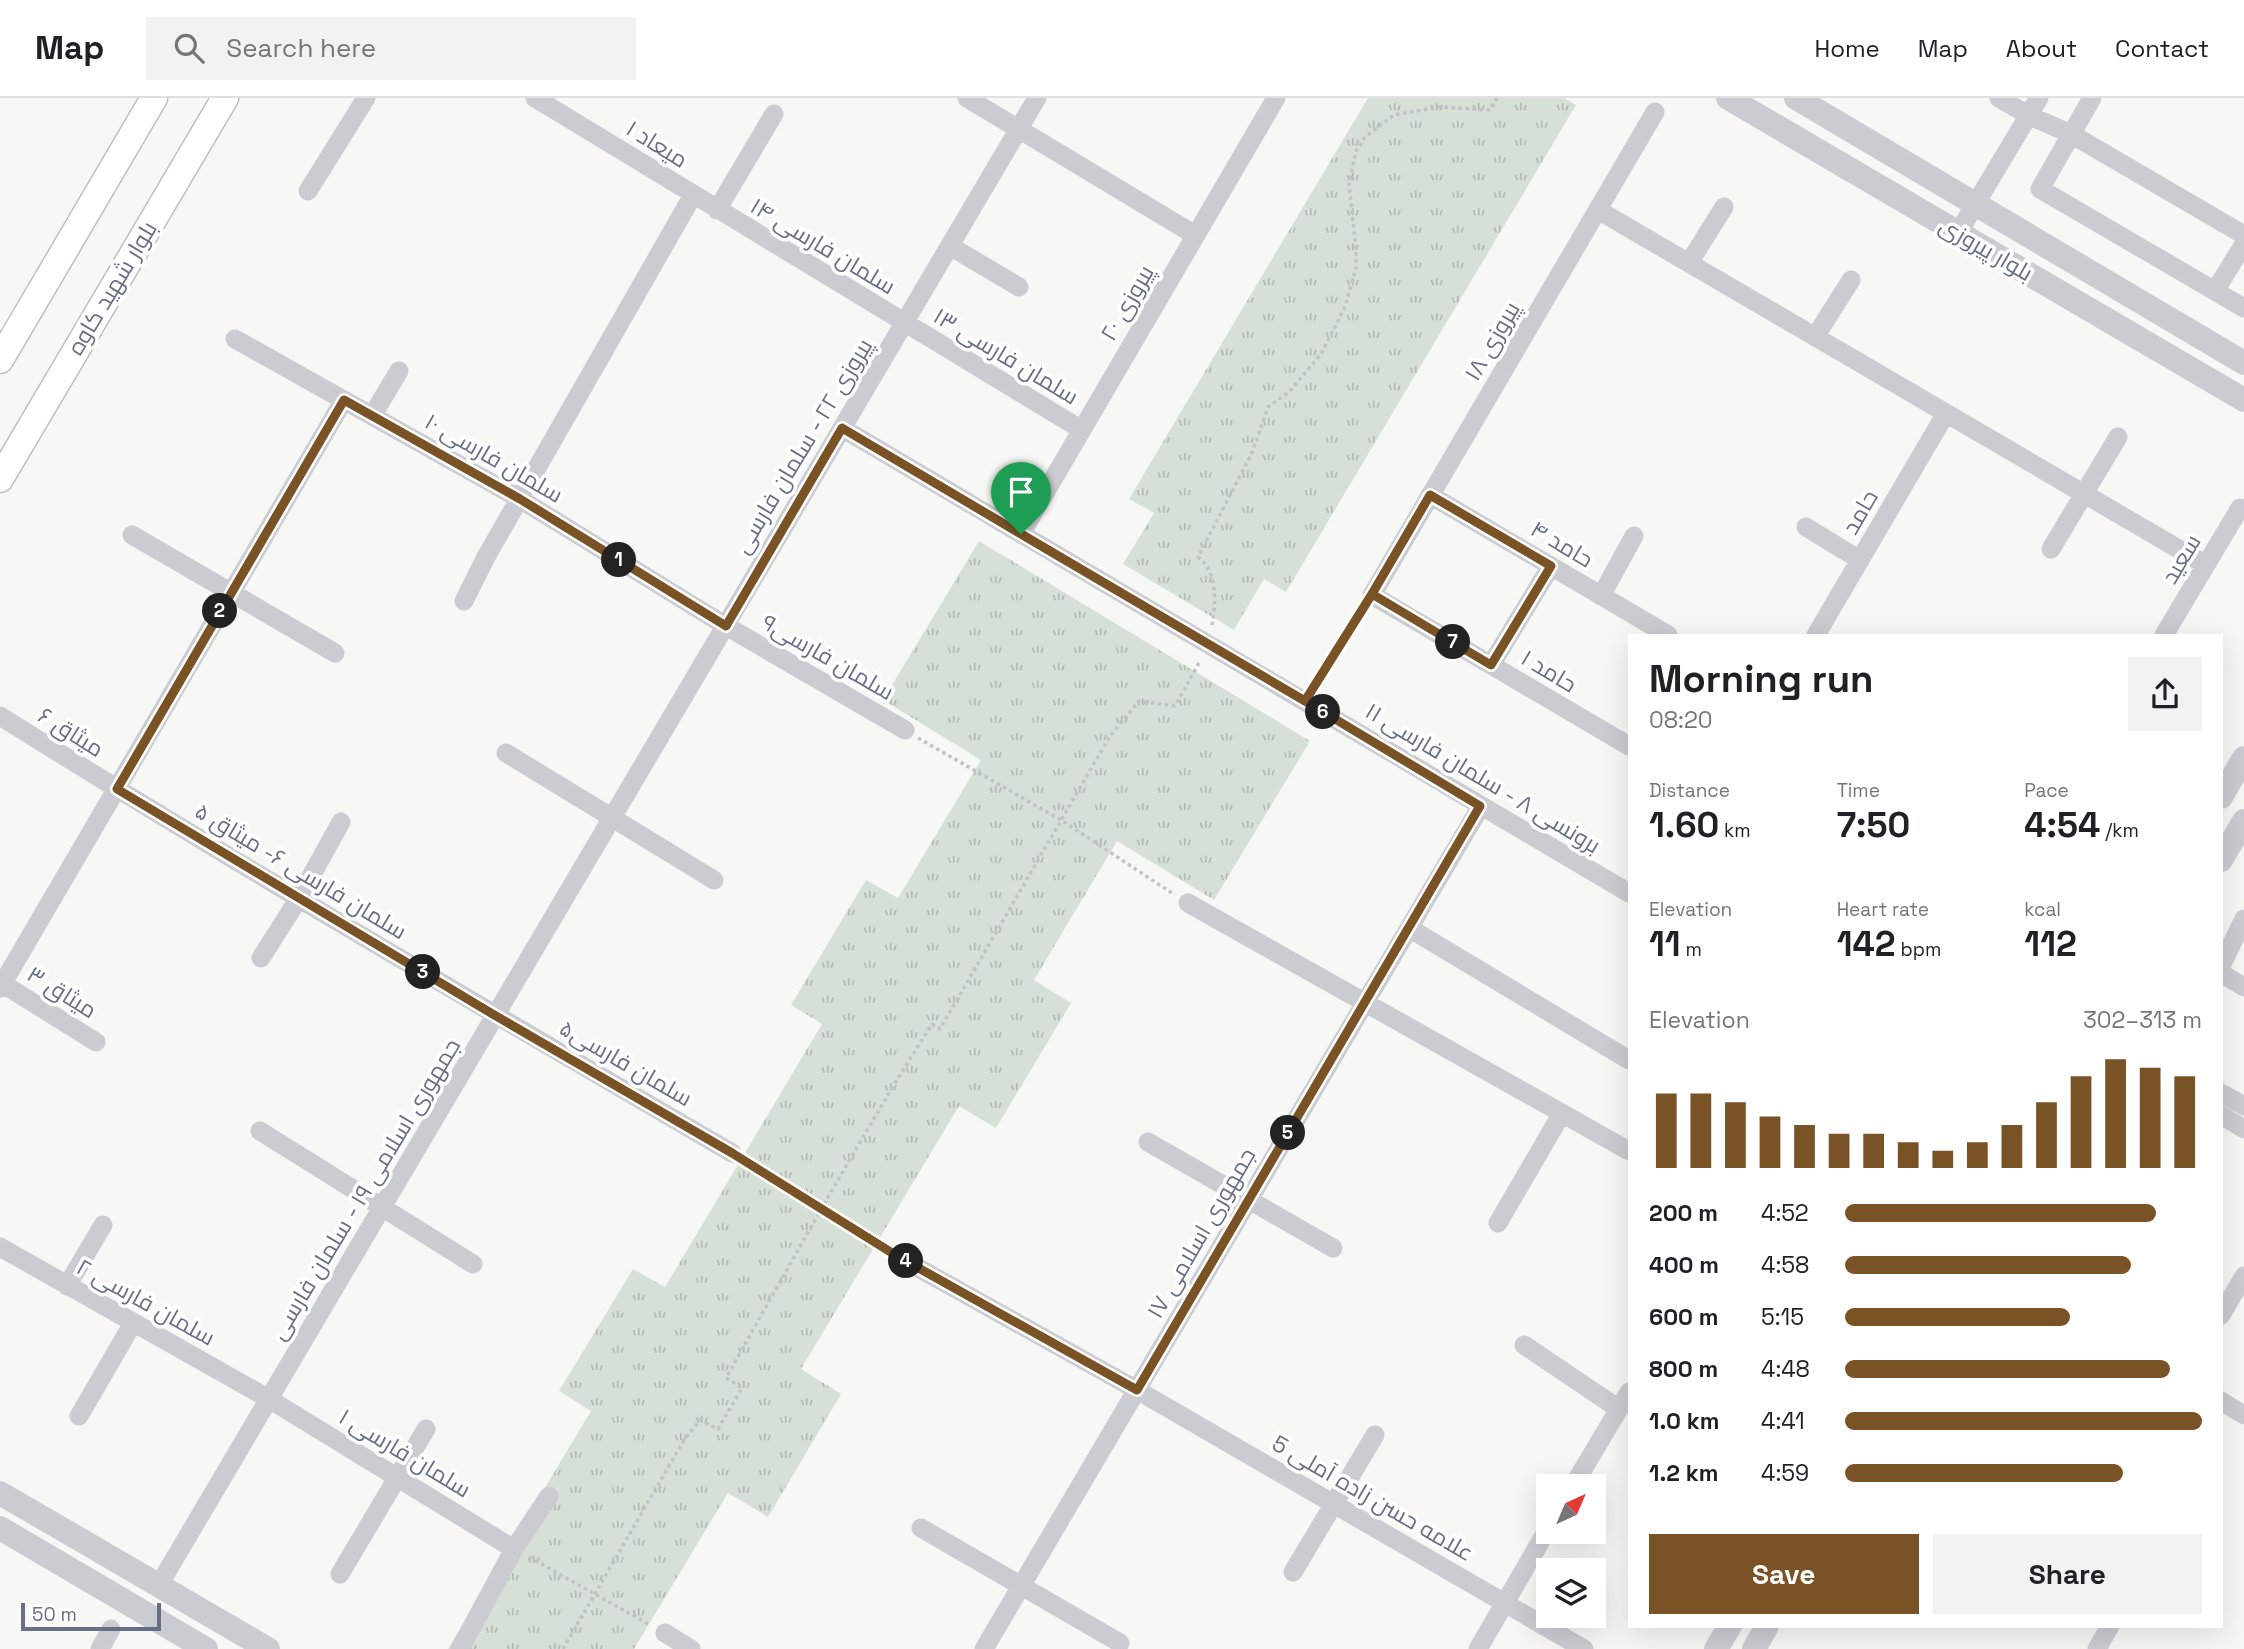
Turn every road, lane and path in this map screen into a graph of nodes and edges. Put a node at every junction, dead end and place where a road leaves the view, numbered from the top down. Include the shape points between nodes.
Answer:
1 (154, 98) edge
2 (225, 98) edge
3 (366, 98) edge
4 (535, 98) edge
5 (967, 98) edge
6 (1037, 98) edge
7 (1276, 98) edge
8 (1497, 98) edge
9 (1728, 98) edge
10 (1796, 98) edge
11 (1999, 98) edge
12 (2039, 98) edge
13 (2092, 98) edge
14 (1655, 112) dead end
15 (774, 114) dead end
16 (2028, 116) junction
17 (1019, 129) junction
18 (2071, 134) junction
19 (308, 191) dead end
20 (693, 195) junction
21 (1975, 205) junction
22 (1724, 207) dead end
23 (717, 210) junction
24 (1598, 210) junction
25 (1958, 233) junction
26 (1195, 235) junction
27 (2244, 235) edge
28 (2244, 244) edge
29 (950, 246) junction
30 (1689, 263) junction
31 (1851, 280) dead end
32 (1019, 287) dead end
33 (2215, 291) junction
34 (2244, 308) edge
35 (904, 323) junction
36 (1815, 337) junction
37 (235, 339) dead end
38 (0, 360) edge
39 (2244, 363) edge
40 (400, 370) dead end
41 (344, 400) junction
42 (2244, 400) edge
43 (1946, 413) junction
44 (372, 416) junction
45 (842, 428) junction
46 (1082, 430) junction
47 (2118, 437) dead end
48 (0, 479) edge
49 (2084, 494) junction
50 (1430, 495) junction
51 (520, 499) junction
52 (2240, 508) dead end
53 (1806, 527) dead end
54 (1021, 534) junction
55 (132, 535) dead end
56 (1634, 536) dead end
57 (2051, 550) dead end
58 (1860, 560) junction
59 (2206, 565) junction
60 (1551, 566) junction
61 (231, 593) junction
62 (1372, 594) junction
63 (1601, 596) junction
64 (464, 601) dead end
65 (726, 626) junction
66 (1666, 634) edge
67 (1816, 634) edge
68 (2165, 634) edge
69 (1209, 645) junction
70 (335, 653) dead end
71 (1491, 665) junction
72 (1305, 701) junction
73 (0, 716) edge
74 (905, 730) joint
75 (1628, 746) edge
76 (506, 753) dead end
77 (2244, 758) edge
78 (117, 789) junction
79 (2223, 794) edge
80 (1480, 806) junction
81 (612, 818) junction
82 (1061, 820) junction
83 (2244, 821) edge
84 (341, 822) dead end
85 (2223, 857) edge
86 (713, 880) dead end
87 (1628, 892) edge
88 (299, 898) junction
89 (1188, 903) joint
90 (2244, 919) edge
91 (1409, 928) junction
92 (261, 958) dead end
93 (2223, 962) edge
94 (2223, 974) edge
95 (1, 985) edge
96 (2244, 987) edge
97 (1365, 1002) junction
98 (496, 1016) junction
99 (96, 1042) dead end
100 (1628, 1059) edge
101 (2223, 1094) edge
102 (2244, 1106) edge
103 (1562, 1113) junction
104 (2223, 1116) edge
105 (2244, 1129) edge
106 (260, 1131) dead end
107 (1148, 1142) dead end
108 (1628, 1150) edge
109 (732, 1153) joint
110 (1249, 1199) junction
111 (382, 1207) junction
112 (821, 1210) junction
113 (1498, 1223) dead end
114 (103, 1225) dead end
115 (1334, 1248) dead end
116 (2, 1252) edge
117 (897, 1256) joint
118 (473, 1264) dead end
119 (2244, 1276) edge
120 (67, 1286) junction
121 (2223, 1312) edge
122 (133, 1323) junction
123 (1524, 1345) dead end
124 (1137, 1390) junction
125 (270, 1399) junction
126 (1624, 1401) edge
127 (2223, 1402) edge
128 (2244, 1415) edge
129 (79, 1416) dead end
130 (426, 1429) dead end
131 (1375, 1435) dead end
132 (1580, 1474) edge
133 (397, 1477) junction
134 (0, 1493) edge
135 (549, 1496) dead end
136 (1335, 1504) junction
137 (0, 1528) edge
138 (921, 1528) dead end
139 (1539, 1544) edge
140 (514, 1549) junction
141 (1293, 1572) dead end
142 (340, 1574) dead end
143 (159, 1585) junction
144 (1021, 1586) junction
145 (595, 1596) junction
146 (1503, 1602) junction
147 (1729, 1628) edge
148 (1766, 1628) edge
149 (2109, 1628) edge
150 (111, 1629) dead end
151 (665, 1633) joint
152 (1120, 1643) dead end
153 (100, 1649) edge
154 (206, 1649) edge
155 (268, 1649) edge
156 (460, 1649) edge
157 (562, 1649) edge
158 (691, 1649) edge
159 (984, 1649) edge
160 (1478, 1649) edge
161 (1584, 1649) edge
162 (1716, 1649) edge
163 (1754, 1649) edge
164 (2097, 1649) edge

1 - 38 main road
2 - 48 main road, بلوار شهید کاوه
3 - 19 street
4 - 20 street, میعاد ۱
5 - 17 street
6 - 17 street, پیروزی ۲۲ - سلمان فارسی
7 - 26 street, پیروزی ۲۰
8 - 69 path via 1490,110 1439,107 1394,115 1356,150 1349,185 1356,268 1345,307 1321,354 1289,392 1268,407 1252,453 1198,557 1214,584
9 - 25 street, بلوار پیروزی
10 - 21 street, بلوار پیروزی
11 - 16 street
12 - 16 street
13 - 18 street
14 - 24 street, پیروزی ۱۸
15 - 23 street
16 - 18 street
16 - 21 street
17 - 26 street
17 - 29 street, پیروزی ۲۲ - سلمان فارسی
18 - 27 street
18 - 33 street via 2039,188
20 - 23 street, میعاد ۱
20 - 51 street
21 - 25 street
21 - 39 street, بلوار پیروزی
22 - 30 street
23 - 35 street, سلمان فارسی ۱۴
24 - 30 street
24 - 50 street, پیروزی ۱۸
25 - 42 street, بلوار پیروزی
26 - 46 street, پیروزی ۲۰
28 - 33 street
29 - 32 street
29 - 35 street, پیروزی ۲۲ - سلمان فارسی
30 - 36 street
31 - 36 street
33 - 34 street
35 - 45 street, پیروزی ۲۲ - سلمان فارسی
35 - 46 street, سلمان فارسی ۱۳
36 - 43 street
37 - 41 street, سلمان فارسی ۱۰
40 - 44 street
41 - 44 street, سلمان فارسی ۱۰
41 - 61 street
43 - 49 street
43 - 58 street, حامد
44 - 51 street, سلمان فارسی ۱۰
45 - 54 street, برونسی ۸ - سلمان فارسی ۱۱
45 - 65 street, پیروزی ۲۲ - سلمان فارسی
46 - 54 street, پیروزی ۲۰
47 - 49 street
49 - 57 street
49 - 59 street
50 - 60 street, حامد ۴
50 - 62 street, پیروزی ۱۸
51 - 64 street
51 - 65 street, سلمان فارسی ۱۰
52 - 59 street, سعید
53 - 58 street
54 - 69 street, برونسی ۸ - سلمان فارسی ۱۱
55 - 61 street
56 - 63 street
58 - 67 street, حامد
59 - 68 street, سعید
60 - 63 street, حامد ۴
60 - 71 street
61 - 70 street
61 - 78 street
62 - 71 street, حامد ۱
62 - 72 path
63 - 66 street, حامد ۴
65 - 74 street, سلمان فارسی۹
65 - 81 street, پیروزی ۲۲ - سلمان فارسی
69 - 72 street, برونسی ۸ - سلمان فارسی ۱۱
69 - 82 path via 1175,706 1139,701 1110,736
71 - 75 street, حامد ۱
72 - 80 street, برونسی ۸ - سلمان فارسی ۱۱
73 - 78 street, میثاق ۶
74 - 82 path
76 - 81 street
77 - 79 street
78 - 88 street, سلمان فارسی ۶- میثاق ۵
78 - 95 street
80 - 87 street, برونسی ۸ - سلمان فارسی ۱۱
80 - 91 street, جمهوری اسلامی ۱۷
81 - 86 street
81 - 98 street, جمهوری اسلامی ۱۹ - سلمان فارسی
82 - 89 path
82 - 112 path via 940,1028 932,1024
83 - 85 street
84 - 88 street
88 - 92 street
88 - 98 street, سلمان فارسی ۶- میثاق ۵
89 - 97 street
90 - 93 street
91 - 97 street, جمهوری اسلامی ۱۷
91 - 100 street
94 - 96 street
95 - 99 street, میثاق ۳
97 - 103 street
97 - 110 street, جمهوری اسلامی ۱۷
98 - 109 street, سلمان فارسی۵
98 - 111 street, جمهوری اسلامی ۱۹ - سلمان فارسی
101 - 102 street
103 - 108 street
103 - 113 street
104 - 105 street
106 - 111 street
107 - 110 street
109 - 112 path
110 - 115 street
110 - 124 street, جمهوری اسلامی ۱۷
111 - 118 street
111 - 125 street, جمهوری اسلامی ۱۹ - سلمان فارسی
112 - 117 path
112 - 145 path via 726,1378 742,1388 718,1429 700,1420 684,1440
114 - 120 street
116 - 120 street, سلمان فارسی ۲
117 - 124 street, علامه حسن زاده آملی 5
119 - 121 street
120 - 122 street, سلمان فارسی ۲
122 - 125 street, سلمان فارسی ۲
122 - 129 street
123 - 126 street
124 - 136 street, علامه حسن زاده آملی 5
124 - 144 street, جمهوری اسلامی ۱۷
125 - 133 street, سلمان فارسی ۱
125 - 143 street, جمهوری اسلامی ۱۹ - سلمان فارسی
126 - 132 street
127 - 128 street
130 - 133 street
131 - 136 street
133 - 140 street, سلمان فارسی ۱
133 - 142 street
134 - 143 street
135 - 140 street
136 - 141 street
136 - 146 street, علامه حسن زاده آملی 5
137 - 154 street
138 - 144 street
139 - 146 street
140 - 145 path
140 - 156 street
143 - 155 street
144 - 152 street
144 - 159 street, جمهوری اسلامی ۱۷
145 - 151 path
145 - 157 path
146 - 160 street
146 - 161 street, علامه حسن زاده آملی 5
147 - 162 street
148 - 163 street
149 - 164 street
150 - 153 street
151 - 158 street

